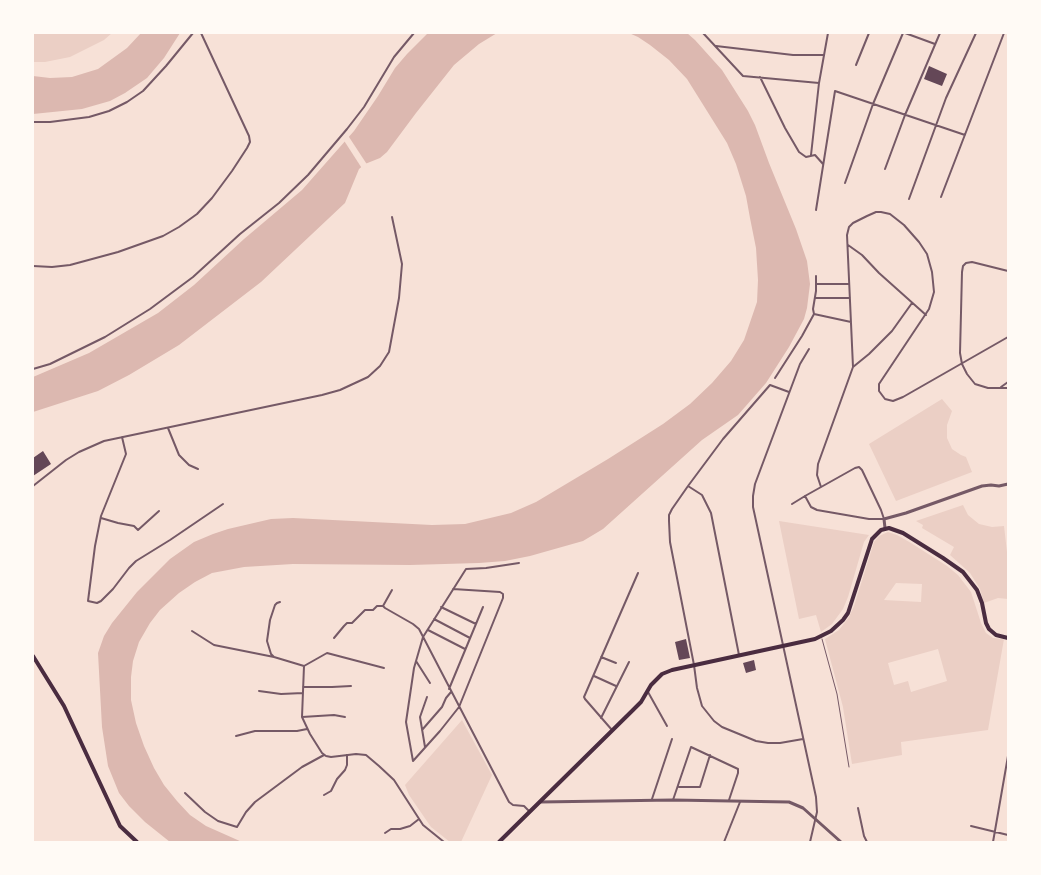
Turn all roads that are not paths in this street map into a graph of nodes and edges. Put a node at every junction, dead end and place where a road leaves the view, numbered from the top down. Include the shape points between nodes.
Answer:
1 (193, 33) edge
2 (201, 33) edge
3 (414, 33) edge
4 (703, 33) edge
5 (828, 33) edge
6 (869, 33) edge
7 (904, 33) edge
8 (940, 33) edge
9 (976, 33) edge
10 (1004, 33) edge
11 (935, 44) junction
12 (716, 46) junction
13 (824, 55) junction
14 (856, 65) dead end
15 (760, 78) junction
16 (819, 83) junction
17 (873, 104) junction
18 (905, 116) junction
19 (33, 122) edge
20 (936, 126) junction
21 (965, 135) junction
22 (811, 154) junction
23 (824, 165) junction
24 (885, 169) dead end
25 (845, 183) dead end
26 (941, 197) dead end
27 (909, 199) dead end
28 (816, 210) dead end
29 (392, 217) dead end
30 (848, 245) junction
31 (33, 266) edge
32 (1008, 270) edge
33 (816, 276) dead end
34 (816, 284) junction
35 (849, 284) junction
36 (815, 298) junction
37 (850, 298) junction
38 (912, 303) junction
39 (814, 314) junction
40 (926, 315) junction
41 (851, 322) junction
42 (1008, 337) edge
43 (808, 349) dead end
44 (962, 364) junction
45 (853, 367) junction
46 (33, 369) edge
47 (775, 378) dead end
48 (1008, 382) edge
49 (999, 388) junction
50 (1008, 388) edge
51 (789, 392) junction
52 (168, 428) junction
53 (122, 437) junction
54 (198, 469) dead end
55 (34, 484) edge
56 (1008, 484) edge
57 (688, 486) junction
58 (821, 487) junction
59 (804, 496) junction
60 (223, 504) dead end
61 (792, 504) dead end
62 (159, 511) dead end
63 (101, 518) junction
64 (884, 519) junction
65 (885, 528) junction
66 (519, 564) dead end
67 (638, 573) dead end
68 (453, 589) junction
69 (392, 590) dead end
70 (280, 603) dead end
71 (383, 606) junction
72 (441, 607) junction
73 (483, 607) dead end
74 (434, 619) junction
75 (476, 624) junction
76 (427, 630) junction
77 (192, 632) dead end
78 (423, 637) junction
79 (822, 637) junction
80 (334, 638) dead end
81 (470, 638) junction
82 (1008, 638) edge
83 (783, 646) junction
84 (465, 649) junction
85 (740, 655) junction
86 (33, 656) edge
87 (274, 657) junction
88 (601, 657) junction
89 (416, 661) junction
90 (629, 662) dead end
91 (616, 663) dead end
92 (694, 665) junction
93 (304, 666) junction
94 (384, 668) dead end
95 (593, 675) junction
96 (430, 683) dead end
97 (351, 686) dead end
98 (616, 686) junction
99 (303, 687) junction
100 (450, 690) junction
101 (259, 691) dead end
102 (648, 691) junction
103 (303, 693) junction
104 (427, 697) dead end
105 (459, 707) junction
106 (302, 717) junction
107 (345, 717) dead end
108 (601, 718) junction
109 (666, 726) dead end
110 (308, 729) junction
111 (422, 730) junction
112 (612, 730) junction
113 (236, 736) dead end
114 (672, 739) dead end
115 (803, 739) junction
116 (425, 747) junction
117 (324, 755) junction
118 (347, 755) junction
119 (710, 755) junction
120 (1008, 756) edge
121 (849, 767) dead end
122 (677, 787) junction
123 (185, 793) dead end
124 (324, 795) dead end
125 (652, 800) junction
126 (673, 800) junction
127 (540, 802) junction
128 (728, 802) junction
129 (740, 802) junction
130 (858, 808) dead end
131 (530, 812) junction
132 (816, 818) junction
133 (419, 819) junction
134 (971, 826) dead end
135 (995, 832) junction
136 (385, 833) dead end
137 (1008, 835) edge
138 (136, 842) edge
139 (444, 842) edge
140 (499, 842) edge
141 (724, 842) edge
142 (810, 842) edge
143 (841, 842) edge
144 (867, 842) edge
145 (993, 842) edge

1 - 19 street via 143,91 127,102 89,117
2 - 31 street via 248,131 250,142 244,154 212,198 179,227 152,240 70,265
3 - 46 street via 347,129 279,203 150,309 105,337
4 - 12 street
5 - 13 street
6 - 14 street
7 - 11 street
7 - 17 street
8 - 11 street
9 - 20 street
10 - 21 street
11 - 18 street
12 - 13 street
12 - 15 street via 743,76
13 - 16 street
15 - 16 street
15 - 22 street via 799,152 806,157
16 - 22 street
17 - 18 street
17 - 23 street via 836,91
17 - 25 street
18 - 20 street
18 - 24 street
20 - 21 street
20 - 27 street
21 - 26 street
22 - 23 street
23 - 28 street
29 - 52 street via 402,280 391,344 375,372 331,393
30 - 35 street
30 - 38 street
30 - 40 street via 849,227 867,216 885,212 904,225 924,249 931,267 934,291
32 - 44 street via 975,262 963,266
33 - 34 street
34 - 35 street
34 - 36 street
35 - 37 street
36 - 37 street
36 - 39 street
37 - 41 street
38 - 40 street
38 - 45 street via 892,331
39 - 41 street
39 - 47 street
40 - 44 street via 879,384 883,397 888,401 903,397
41 - 45 street
42 - 44 street
43 - 51 street
44 - 49 street via 975,384
45 - 58 street via 818,464
48 - 49 street
49 - 50 street
51 - 57 street via 770,385
51 - 83 street via 753,496
52 - 53 street
52 - 54 street via 178,455
53 - 55 street via 79,452
53 - 63 street via 126,454
56 - 64 street via 982,486
57 - 85 street via 702,495 711,513
57 - 92 street via 672,509 669,521
58 - 59 street
58 - 64 street via 859,467
59 - 61 street
59 - 64 street via 817,510
60 - 63 street via 136,561 97,603 88,601
62 - 63 street via 138,530
64 - 65 street
65 - 79 main road via 872,539 846,616
65 - 82 main road via 903,533 963,572 977,590 989,629
66 - 68 street via 468,569
67 - 88 street
68 - 72 street
68 - 105 street via 500,592 503,596
69 - 71 street
70 - 87 street via 275,605 267,641
71 - 78 street via 415,626
71 - 80 street via 365,610
72 - 74 street
72 - 75 street
73 - 75 street
74 - 76 street
74 - 81 street
75 - 81 street
76 - 78 street
76 - 84 street
77 - 87 street via 214,645
78 - 89 street
78 - 100 street
79 - 83 main road
79 - 121 lane via 837,694
81 - 84 street
83 - 85 main road
83 - 115 street
84 - 100 street
85 - 92 main road
86 - 138 main road via 64,706 120,825
87 - 93 street
88 - 91 street
88 - 95 street
89 - 96 street
89 - 116 street via 406,722 413,761
90 - 98 street
92 - 102 main road via 662,674
92 - 115 street via 702,706 722,727 768,743
93 - 94 street via 327,653
93 - 99 street
95 - 98 street
95 - 108 street via 584,698
97 - 99 street
98 - 108 street
99 - 103 street
100 - 105 street
100 - 111 street via 442,707
101 - 103 street
102 - 109 street
102 - 112 main road
103 - 106 street
104 - 111 street via 420,717
105 - 116 street
105 - 131 street via 509,802
106 - 107 street
106 - 110 street
108 - 112 street
110 - 113 street via 255,731
110 - 117 street
111 - 116 street
112 - 127 main road
114 - 125 street
115 - 132 street via 816,797
117 - 118 street
117 - 123 street via 255,802 237,827 218,821
118 - 124 street via 345,770
118 - 133 street via 363,754 380,766
119 - 122 street via 700,787
119 - 122 street via 691,747
119 - 128 street via 739,770
120 - 135 street
122 - 126 street
125 - 126 street
125 - 127 street
126 - 128 street
127 - 131 main road
128 - 129 street
129 - 132 street via 789,802
129 - 141 street
130 - 144 street
131 - 140 main road
132 - 142 street
132 - 143 street
133 - 136 street via 410,826
133 - 139 street
134 - 135 street
135 - 137 street
135 - 145 street

